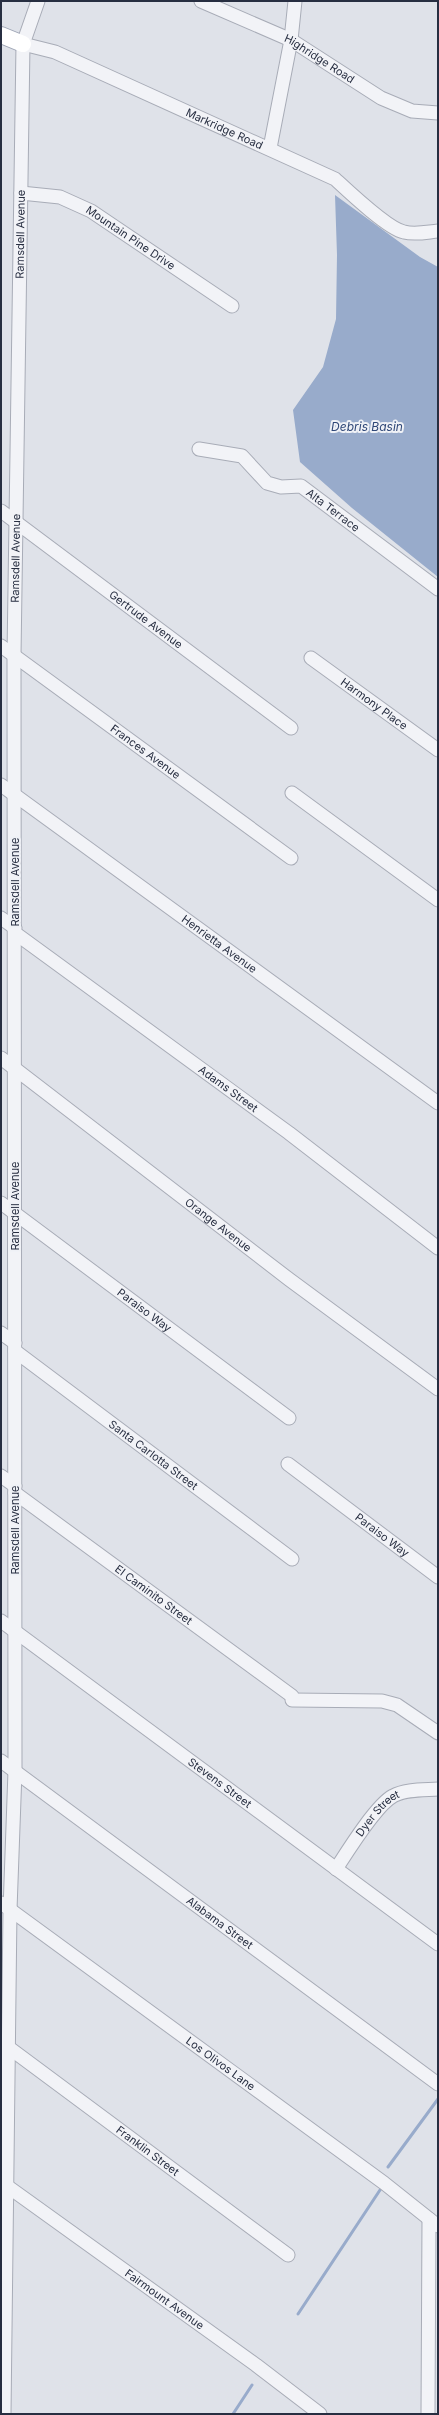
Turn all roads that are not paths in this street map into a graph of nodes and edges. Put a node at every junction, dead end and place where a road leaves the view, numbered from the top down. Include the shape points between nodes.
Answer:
1 (38, 1) edge
2 (201, 1) edge
3 (296, 1) edge
4 (1, 35) edge
5 (291, 40) junction
6 (23, 44) junction
7 (438, 113) edge
8 (270, 148) junction
9 (20, 193) junction
10 (438, 231) edge
11 (232, 306) dead end
12 (199, 448) dead end
13 (1, 510) edge
14 (15, 521) junction
15 (438, 589) edge
16 (1, 646) edge
17 (14, 656) junction
18 (311, 658) dead end
19 (291, 728) dead end
20 (438, 750) edge
21 (1, 785) edge
22 (292, 793) dead end
23 (15, 795) junction
24 (291, 858) dead end
25 (438, 900) edge
26 (1, 918) edge
27 (15, 931) junction
28 (1, 1058) edge
29 (15, 1068) junction
30 (438, 1103) edge
31 (1, 1202) edge
32 (15, 1213) junction
33 (438, 1248) edge
34 (1, 1333) edge
35 (15, 1347) junction
36 (438, 1389) edge
37 (289, 1418) dead end
38 (288, 1464) dead end
39 (1, 1476) edge
40 (15, 1490) junction
41 (292, 1559) dead end
42 (438, 1577) edge
43 (1, 1621) edge
44 (15, 1631) junction
45 (438, 1733) edge
46 (1, 1761) edge
47 (15, 1771) junction
48 (438, 1789) edge
49 (336, 1869) junction
50 (6, 1906) edge
51 (438, 1944) edge
52 (8, 2047) junction
53 (438, 2084) edge
54 (4, 2115) edge
55 (7, 2186) junction
56 (3, 2202) edge
57 (434, 2223) edge
58 (288, 2255) dead end
59 (4, 2414) edge
60 (320, 2414) edge
61 (428, 2414) edge

1 - 6 street, Ramsdell Avenue
2 - 5 street, Highridge Road
3 - 5 street
4 - 6 main road, Markridge Road
5 - 7 street, Highridge Road via 381,98 412,111
5 - 8 street
6 - 8 street, Markridge Road via 55,52
6 - 9 street, Ramsdell Avenue
8 - 10 street, Markridge Road via 335,179 399,231
9 - 11 street, Mountain Pine Drive via 55,196 91,211
9 - 14 street, Ramsdell Avenue
12 - 15 street, Alta Terrace via 242,456 266,483 281,487 301,486
13 - 14 street, Gertrude Avenue
14 - 17 street, Ramsdell Avenue
14 - 19 street, Gertrude Avenue
16 - 17 street, Frances Avenue
17 - 23 street, Ramsdell Avenue
17 - 24 street, Frances Avenue
18 - 20 street, Harmony Place
21 - 23 street, Henrietta Avenue
22 - 25 street
23 - 27 street, Ramsdell Avenue
23 - 30 street, Henrietta Avenue
26 - 27 street, Adams Street
27 - 29 street, Ramsdell Avenue
27 - 33 street, Adams Street via 289,1133
28 - 29 street, Orange Avenue
29 - 32 street, Ramsdell Avenue
29 - 36 street, Orange Avenue via 290,1280
31 - 32 street, Paraiso Way
32 - 35 street, Ramsdell Avenue
32 - 37 street, Paraiso Way
34 - 35 street, Santa Carlotta Street
35 - 40 street, Ramsdell Avenue
35 - 41 street, Santa Carlotta Street
38 - 42 street, Paraiso Way
39 - 40 street, El Caminito Street
40 - 44 street, Ramsdell Avenue
40 - 45 street, El Caminito Street via 292,1698 382,1701 397,1705
43 - 44 street, Stevens Street
44 - 47 street, Ramsdell Avenue
44 - 49 street, Stevens Street
46 - 47 street, Alabama Street
47 - 50 street, Ramsdell Avenue
47 - 53 street, Alabama Street
48 - 49 street, Dyer Street via 393,1796 382,1806
49 - 51 street, Stevens Street
50 - 52 street, Ramsdell Avenue
50 - 57 street, Los Olivos Lane via 384,2183
52 - 54 street, Ramsdell Avenue
52 - 58 street, Franklin Street
54 - 55 street, Ramsdell Avenue
55 - 56 street, Ramsdell Avenue
55 - 60 street, Fairmount Avenue
56 - 59 street, Ramsdell Avenue
57 - 61 street

